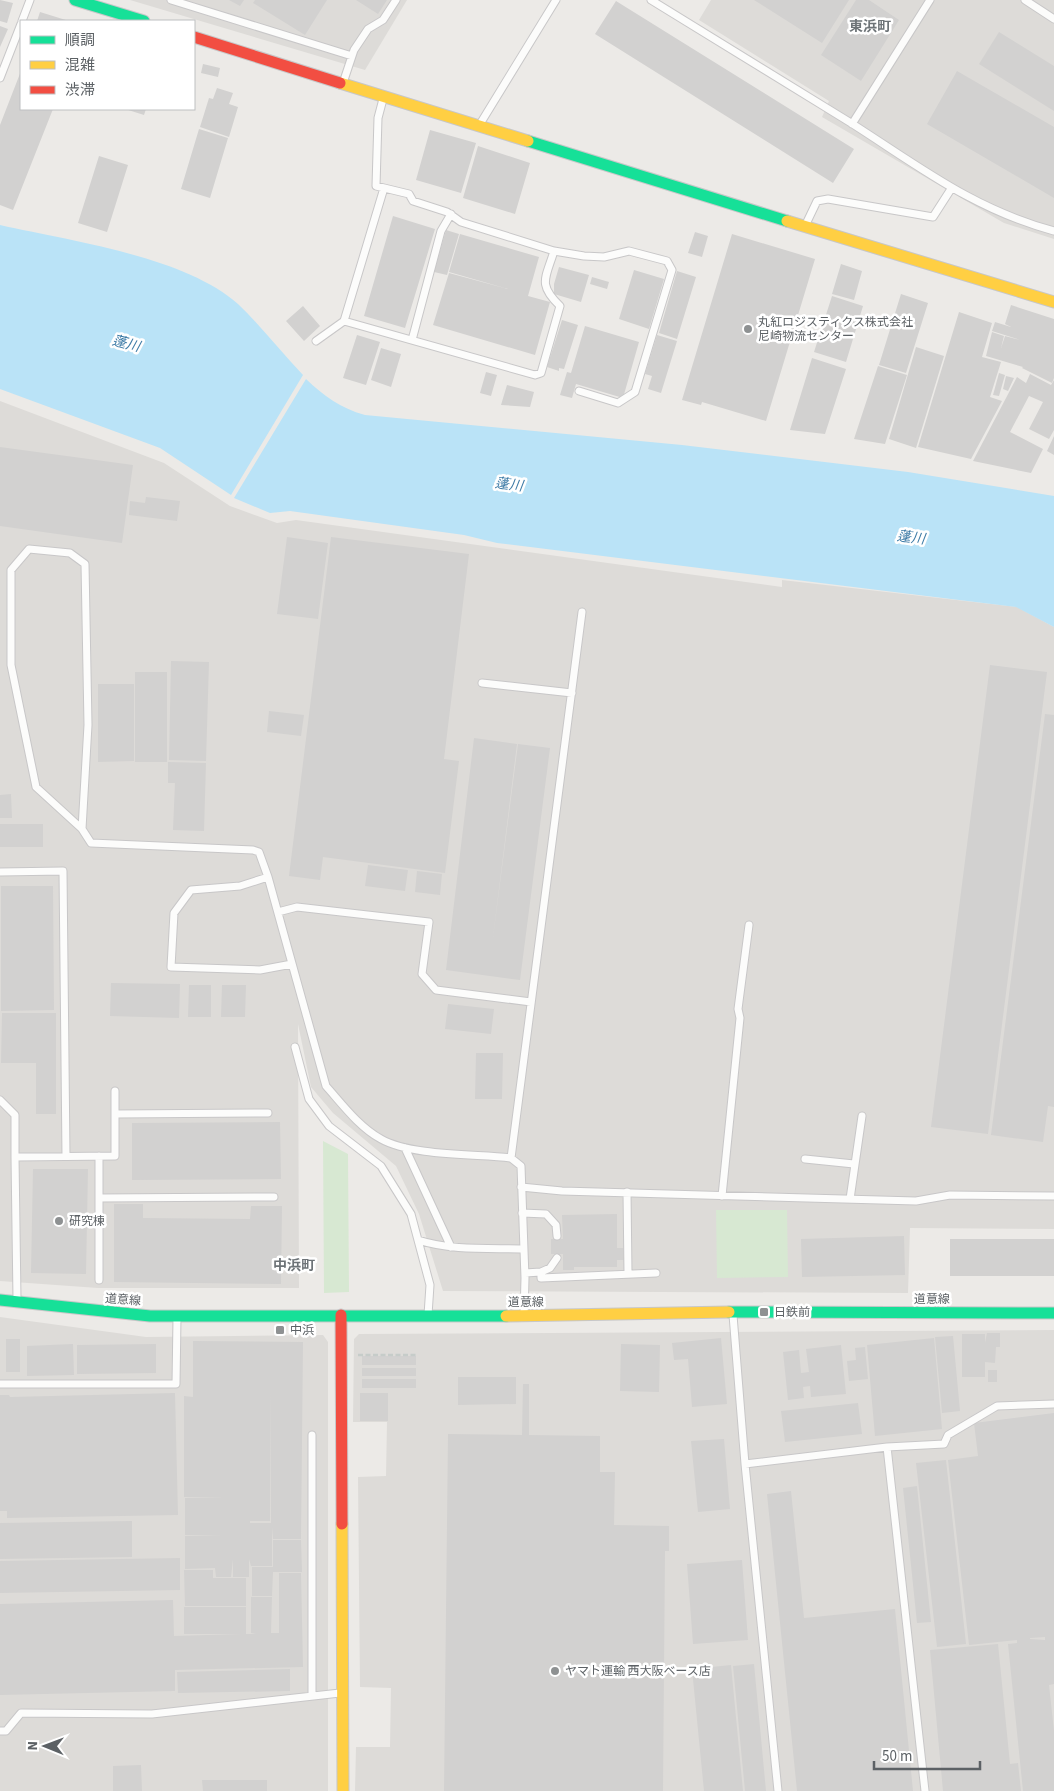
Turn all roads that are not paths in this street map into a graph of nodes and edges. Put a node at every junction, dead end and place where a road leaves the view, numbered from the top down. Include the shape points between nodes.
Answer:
1 (30, 0) edge
2 (74, 0) edge
3 (171, 0) edge
4 (396, 0) edge
5 (556, 0) edge
6 (651, 0) edge
7 (930, 0) edge
8 (1025, 0) edge
9 (1054, 19) edge
10 (23, 20) edge
11 (141, 20) edge
12 (20, 27) edge
13 (195, 36) edge
14 (352, 56) junction
15 (0, 78) edge
16 (343, 84) junction
17 (384, 96) junction
18 (852, 124) junction
19 (479, 126) junction
20 (384, 188) junction
21 (951, 188) junction
22 (451, 214) junction
23 (805, 227) junction
24 (1054, 231) edge
25 (554, 250) junction
26 (1054, 302) edge
27 (344, 321) junction
28 (412, 340) junction
29 (316, 341) dead end
30 (579, 391) dead end
31 (582, 612) dead end
32 (482, 683) dead end
33 (572, 693) junction
34 (82, 829) junction
35 (0, 872) edge
36 (268, 877) junction
37 (278, 912) junction
38 (749, 926) dead end
39 (292, 964) junction
40 (531, 1002) junction
41 (295, 1046) dead end
42 (114, 1091) dead end
43 (0, 1100) edge
44 (268, 1113) dead end
45 (115, 1114) junction
46 (862, 1116) dead end
47 (404, 1148) junction
48 (66, 1156) junction
49 (99, 1156) junction
50 (15, 1157) junction
51 (511, 1158) junction
52 (805, 1159) dead end
53 (854, 1164) junction
54 (522, 1188) junction
55 (627, 1192) junction
56 (722, 1196) junction
57 (1054, 1196) edge
58 (274, 1197) dead end
59 (99, 1198) junction
60 (850, 1199) junction
61 (522, 1213) junction
62 (557, 1236) dead end
63 (418, 1240) junction
64 (451, 1247) junction
65 (524, 1249) junction
66 (557, 1258) dead end
67 (541, 1272) junction
68 (525, 1273) junction
69 (656, 1273) dead end
70 (628, 1274) junction
71 (99, 1280) dead end
72 (0, 1300) edge
73 (17, 1302) junction
74 (732, 1312) junction
75 (1054, 1313) edge
76 (177, 1315) junction
77 (341, 1316) junction
78 (428, 1316) junction
79 (524, 1316) junction
80 (0, 1384) edge
81 (1054, 1404) edge
82 (312, 1435) dead end
83 (887, 1447) junction
84 (745, 1464) junction
85 (342, 1692) junction
86 (312, 1696) junction
87 (0, 1731) edge
88 (343, 1791) edge
89 (778, 1791) edge
90 (925, 1791) edge

1 - 10 lane
2 - 11 street
3 - 14 lane
4 - 14 lane via 383,20 368,29
5 - 19 lane
6 - 18 lane
7 - 18 lane
8 - 9 lane
12 - 15 lane
13 - 16 street
14 - 16 lane
16 - 17 street
17 - 19 street
17 - 20 lane via 378,118 376,186
18 - 21 lane
19 - 23 street
20 - 22 lane via 409,194 413,201
20 - 27 lane
21 - 23 lane via 932,217 828,199 817,201
21 - 24 lane via 988,208
22 - 25 lane via 461,222
22 - 28 lane via 441,232
23 - 26 street
25 - 28 lane via 544,285 560,306 541,373 535,375
25 - 30 lane via 604,257 629,251 667,261 672,270 635,392 618,403
27 - 28 lane
27 - 29 lane
31 - 33 lane
32 - 33 lane
33 - 40 lane
34 - 34 lane via 88,725 85,564 70,553 29,549 11,570 11,665 36,786
34 - 36 lane via 91,843 253,850 262,856
35 - 48 lane via 63,871
36 - 37 lane
36 - 39 lane via 240,886 191,890 174,913 170,967 260,970
37 - 39 lane
37 - 40 lane via 297,908 429,922 422,974 436,990
38 - 56 lane via 738,1009 740,1018
39 - 47 lane via 326,1086 380,1139
40 - 51 lane
41 - 63 lane via 309,1099 329,1126 381,1166 411,1214
42 - 45 lane
43 - 50 lane via 14,1115
44 - 45 lane
45 - 49 lane via 115,1156
46 - 53 lane
47 - 51 lane
47 - 64 lane
48 - 49 lane
48 - 50 lane
49 - 59 lane
50 - 73 lane
51 - 54 lane via 521,1166
52 - 53 lane
53 - 60 lane
54 - 55 lane
54 - 61 lane
55 - 56 lane
55 - 70 lane
56 - 60 lane
57 - 60 lane via 950,1194 916,1201
58 - 59 lane
59 - 71 lane
61 - 62 lane via 546,1214 556,1225
61 - 65 lane
63 - 64 lane
63 - 78 lane via 430,1285
64 - 65 lane
65 - 68 lane
66 - 67 lane via 550,1268
67 - 68 lane
67 - 70 lane via 541,1278
68 - 79 lane
69 - 70 lane
72 - 73 street, 道意線
73 - 76 street, 道意線 via 127,1314
74 - 75 street, 道意線
74 - 79 street, 道意線
74 - 84 lane
76 - 77 street, 道意線
76 - 80 lane via 176,1384
77 - 78 street, 道意線
77 - 85 street
78 - 79 street, 道意線
81 - 83 lane via 997,1406 948,1436 944,1444
82 - 86 lane
83 - 84 lane
83 - 90 lane
84 - 89 lane
85 - 86 lane
85 - 88 street
86 - 87 lane via 152,1714 21,1713 6,1731

